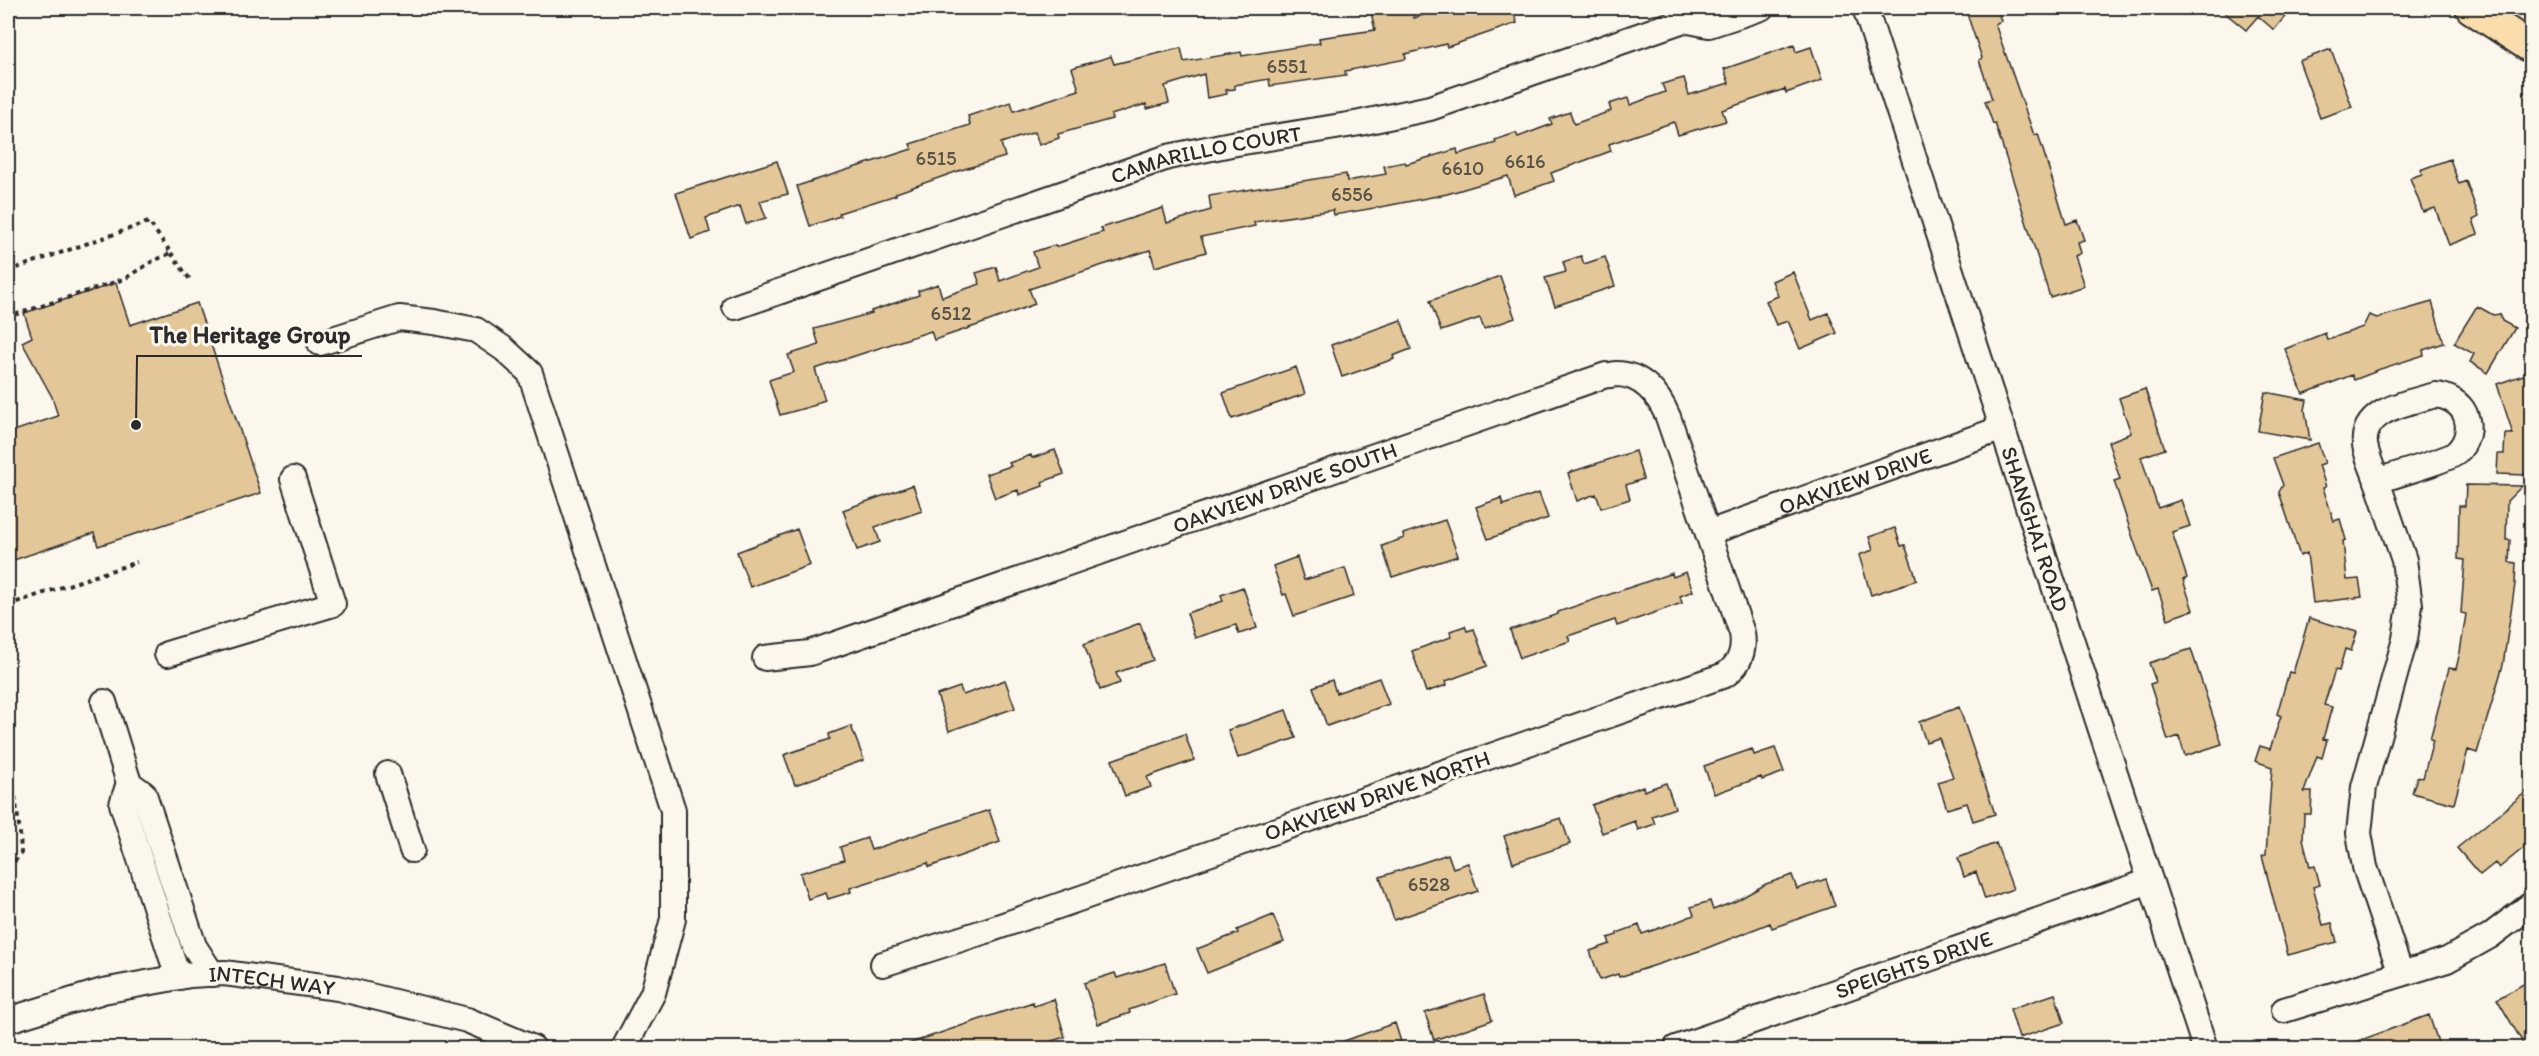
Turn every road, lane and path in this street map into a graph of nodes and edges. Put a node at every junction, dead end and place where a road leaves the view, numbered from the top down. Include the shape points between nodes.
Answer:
1 (1761, 8) edge
2 (1865, 8) edge
3 (2472, 8) edge
4 (1689, 14) edge
5 (2532, 48) edge
6 (171, 253) junction
7 (8, 271) edge
8 (190, 281) dead end
9 (735, 307) dead end
10 (8, 317) edge
11 (320, 343) dead end
12 (2002, 428) junction
13 (293, 479) dead end
14 (2377, 481) dead end
15 (1708, 533) junction
16 (137, 562) dead end
17 (8, 605) edge
18 (167, 654) dead end
19 (765, 658) dead end
20 (104, 702) dead end
21 (8, 743) edge
22 (388, 774) dead end
23 (129, 783) junction
24 (13, 786) junction
25 (8, 792) edge
26 (160, 840) junction
27 (137, 847) junction
28 (412, 850) dead end
29 (8, 870) edge
30 (2150, 881) junction
31 (2532, 904) edge
32 (883, 964) dead end
33 (213, 974) junction
34 (2401, 974) junction
35 (178, 977) junction
36 (2284, 1010) dead end
37 (8, 1020) edge
38 (533, 1048) edge
39 (624, 1048) edge
40 (1676, 1048) edge
41 (2205, 1048) edge

1 - 4 street, CAMARILLO COURT via 1709,25
2 - 12 street, SHANGHAI ROAD
3 - 5 main road
4 - 9 street, CAMARILLO COURT via 1430,108 1147,163
6 - 7 path via 149,222
6 - 8 path
6 - 10 path via 124,279
11 - 39 street via 399,318 434,322 476,330 530,373 673,810 673,919 653,993
12 - 15 street, OAKVIEW DRIVE
12 - 30 street, SHANGHAI ROAD
13 - 18 street via 333,604
14 - 34 street via 2406,569 2410,605 2405,639 2364,787 2359,833 2365,867
15 - 19 street, OAKVIEW DRIVE SOUTH via 1661,400 1635,378 1606,375 810,652
15 - 32 street, OAKVIEW DRIVE NORTH via 1744,642 1740,657 1725,675
16 - 17 path
20 - 23 street
21 - 24 path
22 - 28 street
23 - 26 street via 144,794
23 - 27 street via 122,804
24 - 25 path
24 - 29 path via 21,853
26 - 27 street
26 - 33 street via 194,946
27 - 35 street
30 - 40 street, SPEIGHTS DRIVE
30 - 41 street, SHANGHAI ROAD
31 - 34 street via 2460,954
33 - 35 street, INTECH WAY
33 - 38 street, INTECH WAY via 338,988 467,1020
34 - 36 street
35 - 37 street, INTECH WAY via 103,991

